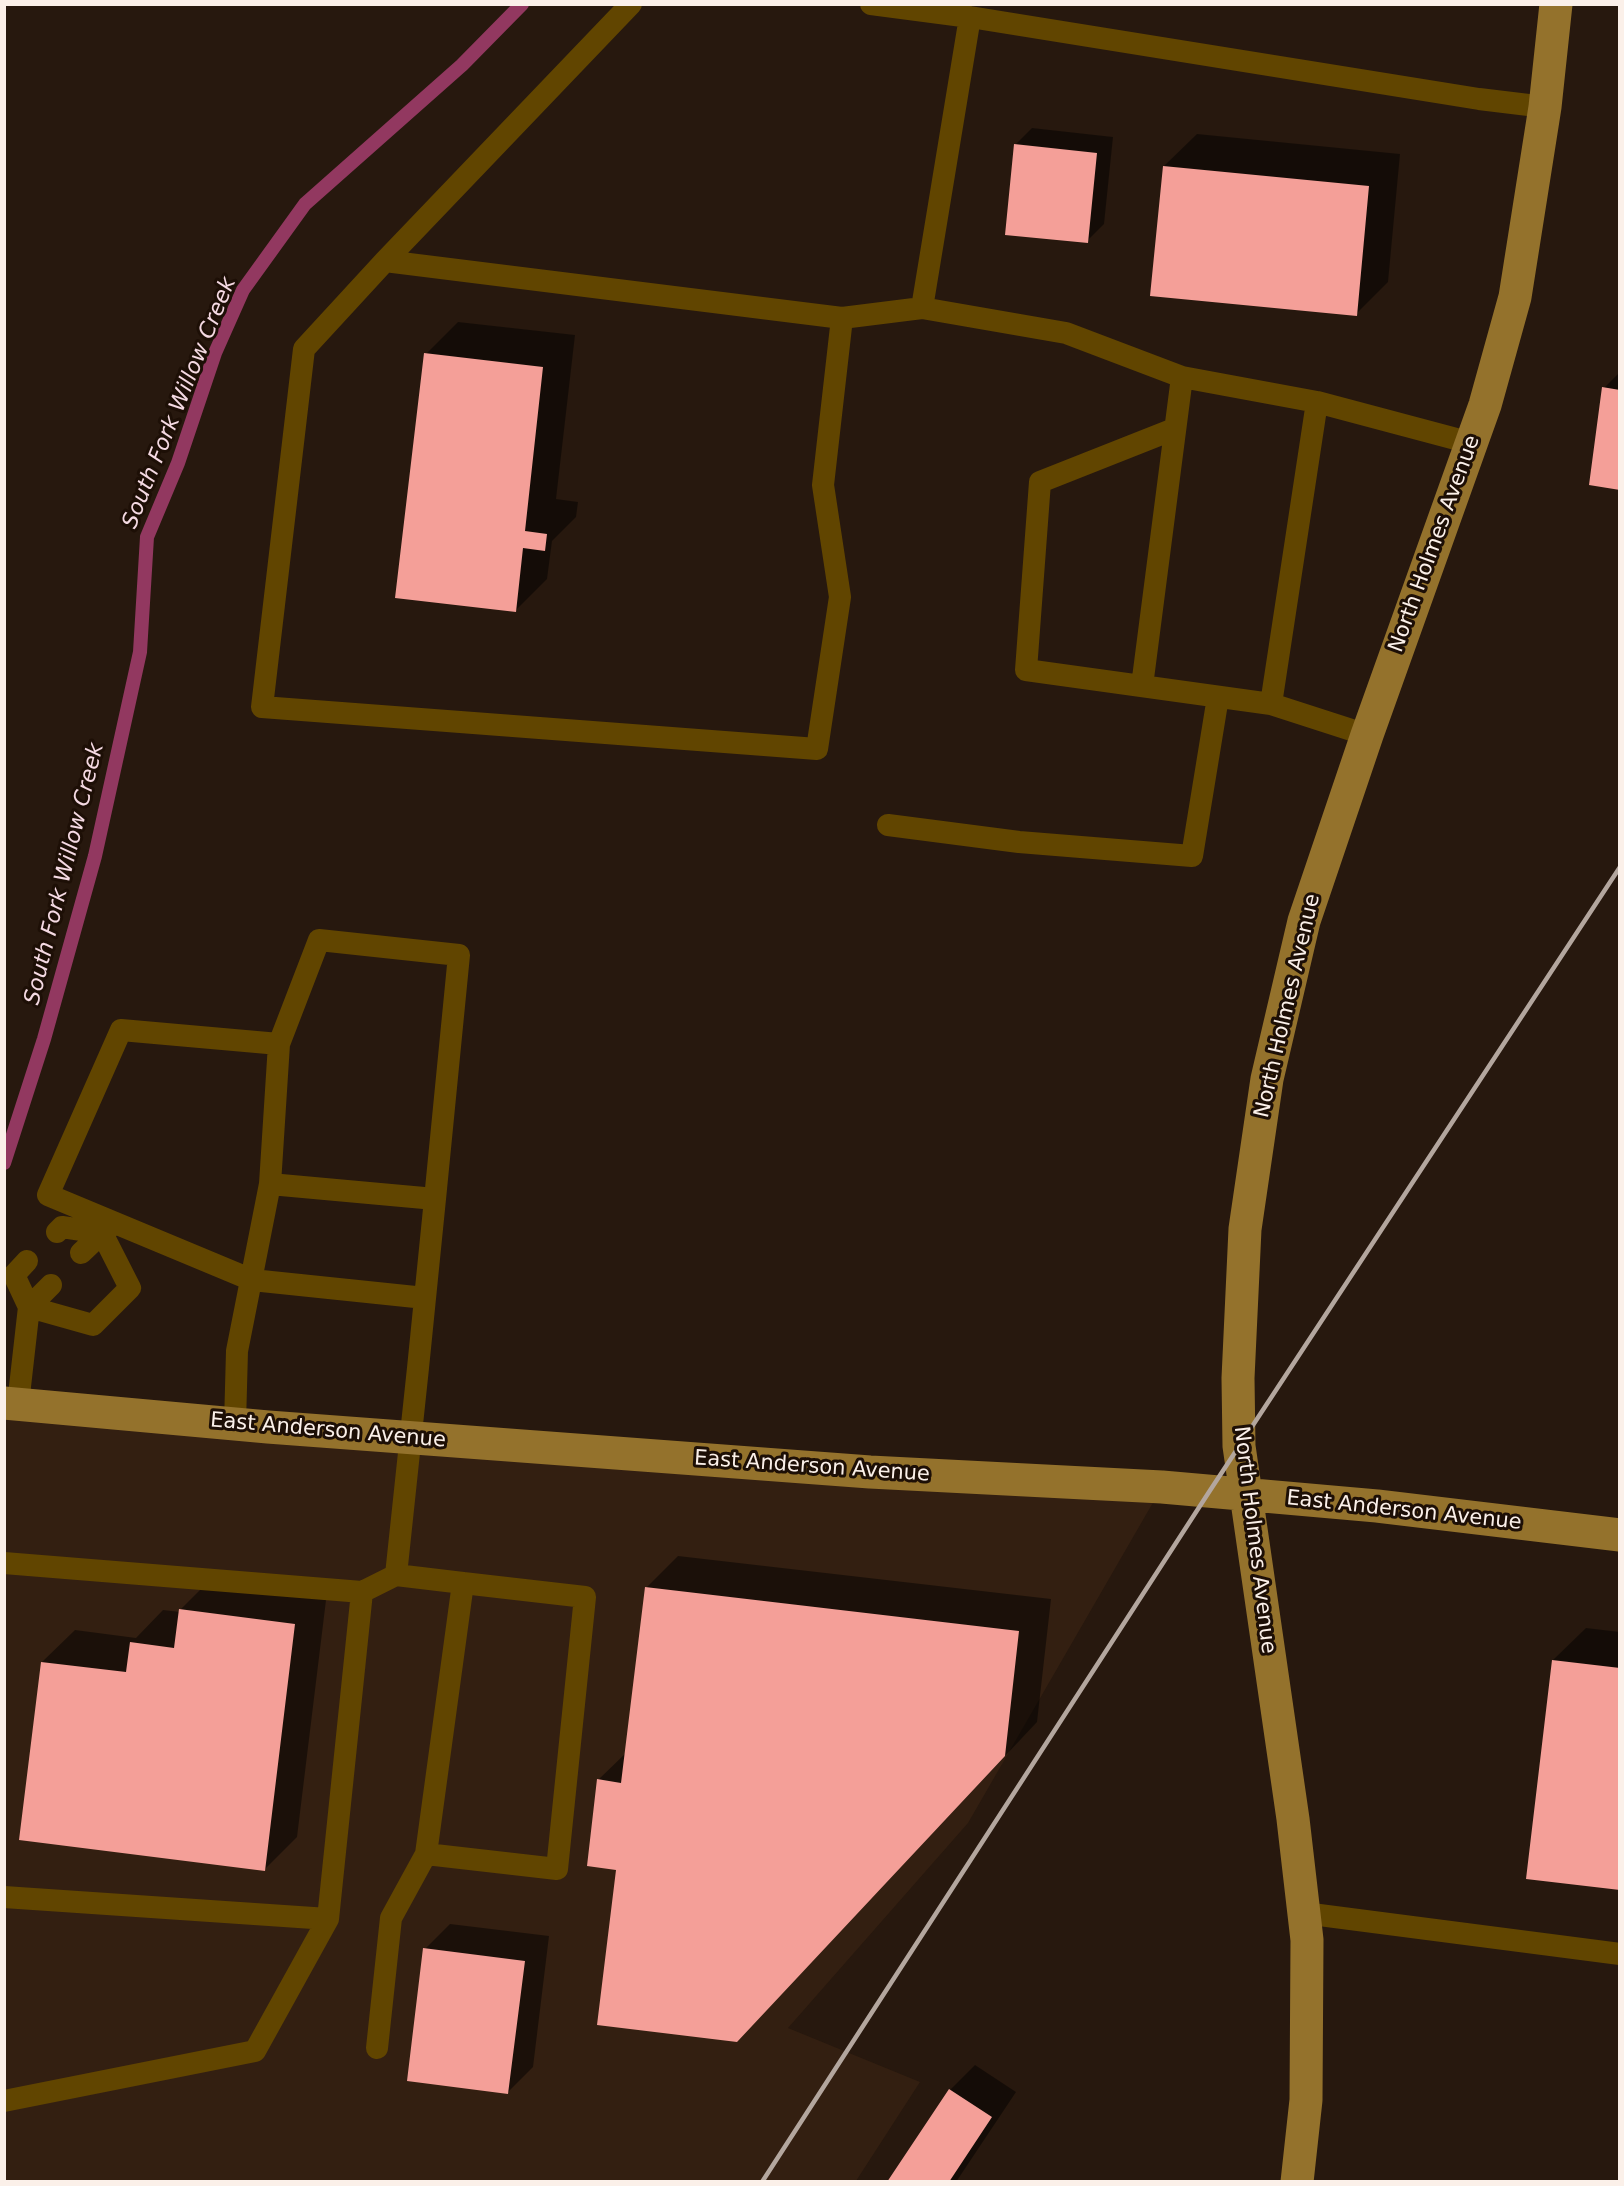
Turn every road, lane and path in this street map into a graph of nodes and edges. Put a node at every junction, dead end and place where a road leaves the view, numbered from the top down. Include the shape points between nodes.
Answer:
1 (631, 4) edge
2 (871, 4) edge
3 (1556, 4) edge
4 (970, 17) junction
5 (1545, 107) junction
6 (385, 261) junction
7 (922, 308) junction
8 (843, 318) junction
9 (1182, 377) junction
10 (1317, 402) junction
11 (1174, 429) junction
12 (1471, 442) junction
13 (1142, 686) junction
14 (1218, 697) junction
15 (1271, 704) junction
16 (1367, 735) junction
17 (888, 825) dead end
18 (279, 1044) junction
19 (270, 1184) junction
20 (435, 1199) junction
21 (108, 1227) junction
22 (57, 1232) dead end
23 (81, 1253) dead end
24 (27, 1262) dead end
25 (252, 1280) junction
26 (51, 1285) dead end
27 (425, 1298) junction
28 (29, 1307) junction
29 (11, 1403) edge
30 (236, 1424) junction
31 (410, 1438) junction
32 (1247, 1495) junction
33 (1620, 1534) edge
34 (4, 1563) edge
35 (396, 1575) junction
36 (463, 1583) junction
37 (362, 1592) junction
38 (426, 1854) junction
39 (4, 1897) edge
40 (1304, 1913) junction
41 (328, 1919) junction
42 (1620, 1954) edge
43 (377, 2048) dead end
44 (4, 2101) edge
45 (1297, 2181) edge

1 - 6 lane
2 - 4 lane
3 - 5 main road, North Holmes Avenue
4 - 5 lane
4 - 7 lane
5 - 12 main road, North Holmes Avenue via 1515,297
6 - 8 lane
6 - 8 lane via 304,349 262,707 817,749 840,597 823,485
7 - 8 lane
7 - 9 lane via 1066,333
9 - 10 lane
9 - 11 lane
10 - 12 lane
10 - 15 lane
11 - 13 lane
11 - 13 lane via 1040,482 1026,670
12 - 16 main road, North Holmes Avenue
13 - 14 lane
14 - 15 lane
14 - 17 lane via 1192,856 1019,842
15 - 16 lane
16 - 32 main road, North Holmes Avenue via 1304,921 1267,1079 1245,1229 1238,1366 1239,1446
18 - 19 lane
18 - 20 lane via 319,940 459,955
18 - 21 lane via 121,1030 48,1195
19 - 20 lane
19 - 25 lane
20 - 27 lane
21 - 22 lane via 62,1227
21 - 23 lane
21 - 25 lane
21 - 28 lane via 130,1288 93,1325
24 - 28 lane via 14,1275
25 - 27 lane
25 - 30 lane via 237,1351
26 - 28 lane
27 - 31 lane
28 - 29 lane
29 - 30 main road, East Anderson Avenue
30 - 31 main road, East Anderson Avenue
31 - 32 main road, East Anderson Avenue
31 - 35 lane
32 - 33 main road, East Anderson Avenue
32 - 40 main road, North Holmes Avenue
34 - 37 lane
35 - 36 lane
35 - 37 lane
36 - 38 lane
36 - 38 lane via 585,1597 557,1869
37 - 41 lane
38 - 43 lane via 391,1918
39 - 41 lane
40 - 42 lane
40 - 45 main road, North Holmes Avenue via 1306,2100
41 - 44 lane via 255,2051

